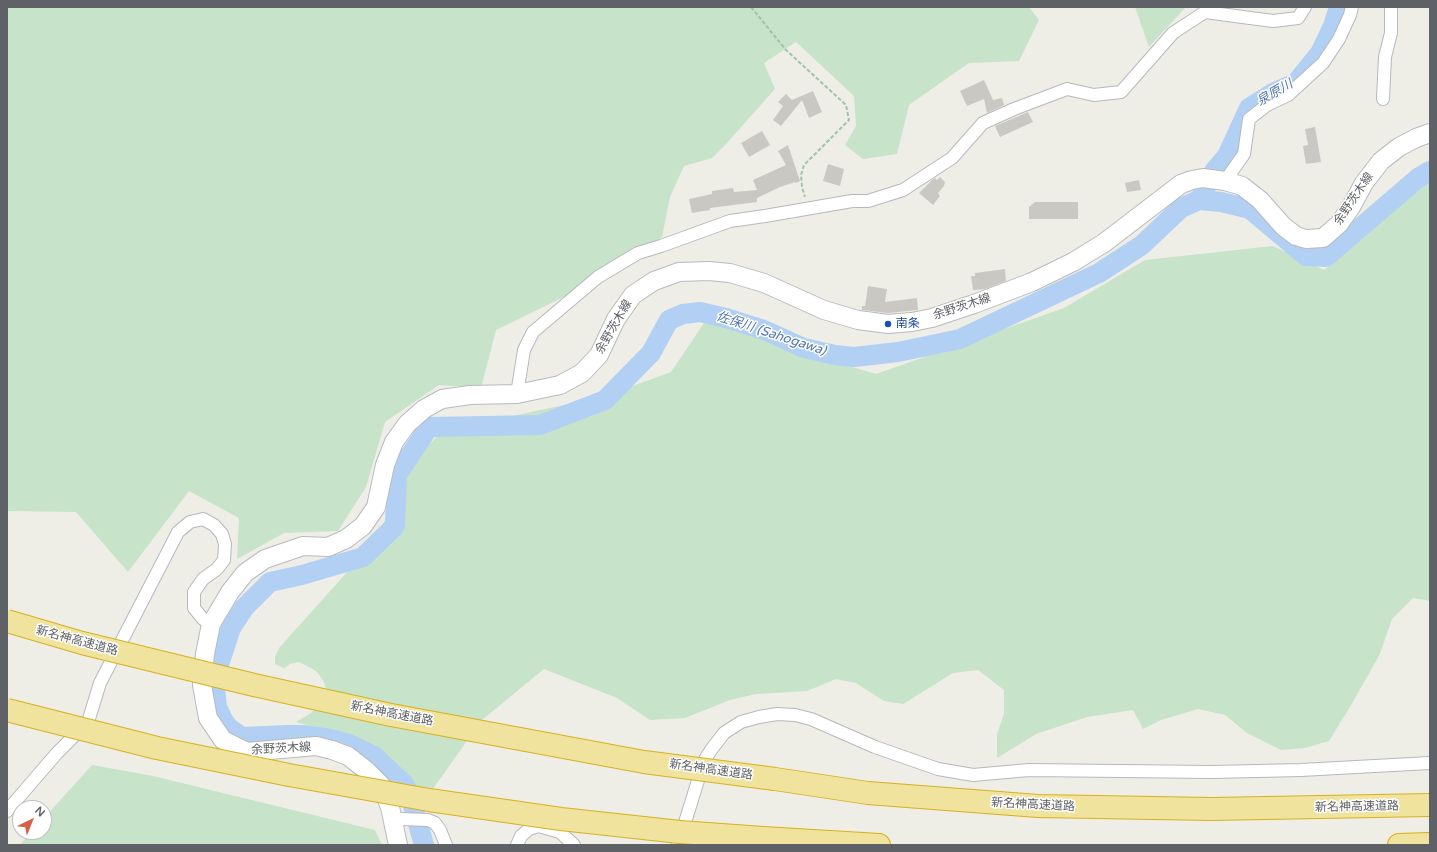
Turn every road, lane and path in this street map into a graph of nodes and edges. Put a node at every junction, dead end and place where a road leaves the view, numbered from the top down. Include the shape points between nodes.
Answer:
1 (751, 7) edge
2 (1305, 7) edge
3 (1352, 7) edge
4 (1391, 7) edge
5 (1383, 99) dead end
6 (1430, 133) edge
7 (1216, 180) junction
8 (808, 209) junction
9 (518, 394) junction
10 (7, 621) edge
11 (211, 624) junction
12 (7, 710) edge
13 (1430, 763) edge
14 (1430, 790) edge
15 (1430, 805) edge
16 (1038, 806) junction
17 (7, 811) edge
18 (396, 820) junction
19 (1430, 844) edge
20 (398, 845) edge
21 (446, 845) edge
22 (517, 845) edge
23 (574, 845) edge
24 (678, 845) edge
25 (879, 845) edge
26 (1399, 845) edge

1 - 8 path via 786,50 846,105 849,120 804,165 801,174 802,187
2 - 8 street via 1298,18 1273,21 1205,12 1173,33 1121,92 1094,95 1067,89 983,123 952,158 903,190 868,201 852,200
3 - 7 street via 1339,39 1323,63 1288,95 1267,105 1249,119 1244,154
4 - 5 street via 1391,33 1385,57
6 - 7 main road, 余野茨木線 via 1399,147 1380,161 1339,224 1323,238 1306,239 1296,236 1242,186
7 - 9 main road, 余野茨木線 via 1181,184 1104,243 1032,282 974,304 912,322 888,324 858,320 824,310 764,282 709,271 679,272 654,281 633,295 616,319 599,355 582,373 560,384
8 - 9 street via 730,220 638,252 624,260 598,277 533,332 524,350
9 - 11 main road, 余野茨木線 via 470,394 442,399 424,409 407,424 394,442 376,507 363,526 346,539 328,546 303,546 265,559 245,573
10 - 16 highway, 新名神高速道路, bridge via 82,643 254,686 391,715 644,762 868,792
11 - 17 street via 194,608 194,592 203,579 224,560 225,544 222,534 214,525 203,519 190,522 178,532 100,684 88,722 57,753
11 - 18 main road, 余野茨木線 via 202,684 208,718 223,740 247,752 316,746 348,756 381,785
12 - 25 highway, bridge via 156,748 429,800 561,819 680,832
13 - 24 street via 1219,772 1029,770 972,776 938,769 875,747 811,720 795,715 777,714 741,722 724,733 711,750 704,761
14 - 16 highway
15 - 16 highway, 新名神高速道路 via 1211,809
18 - 20 main road, 余野茨木線
18 - 21 street via 428,820 440,830
19 - 26 highway
22 - 23 street via 521,836 538,826 560,832

